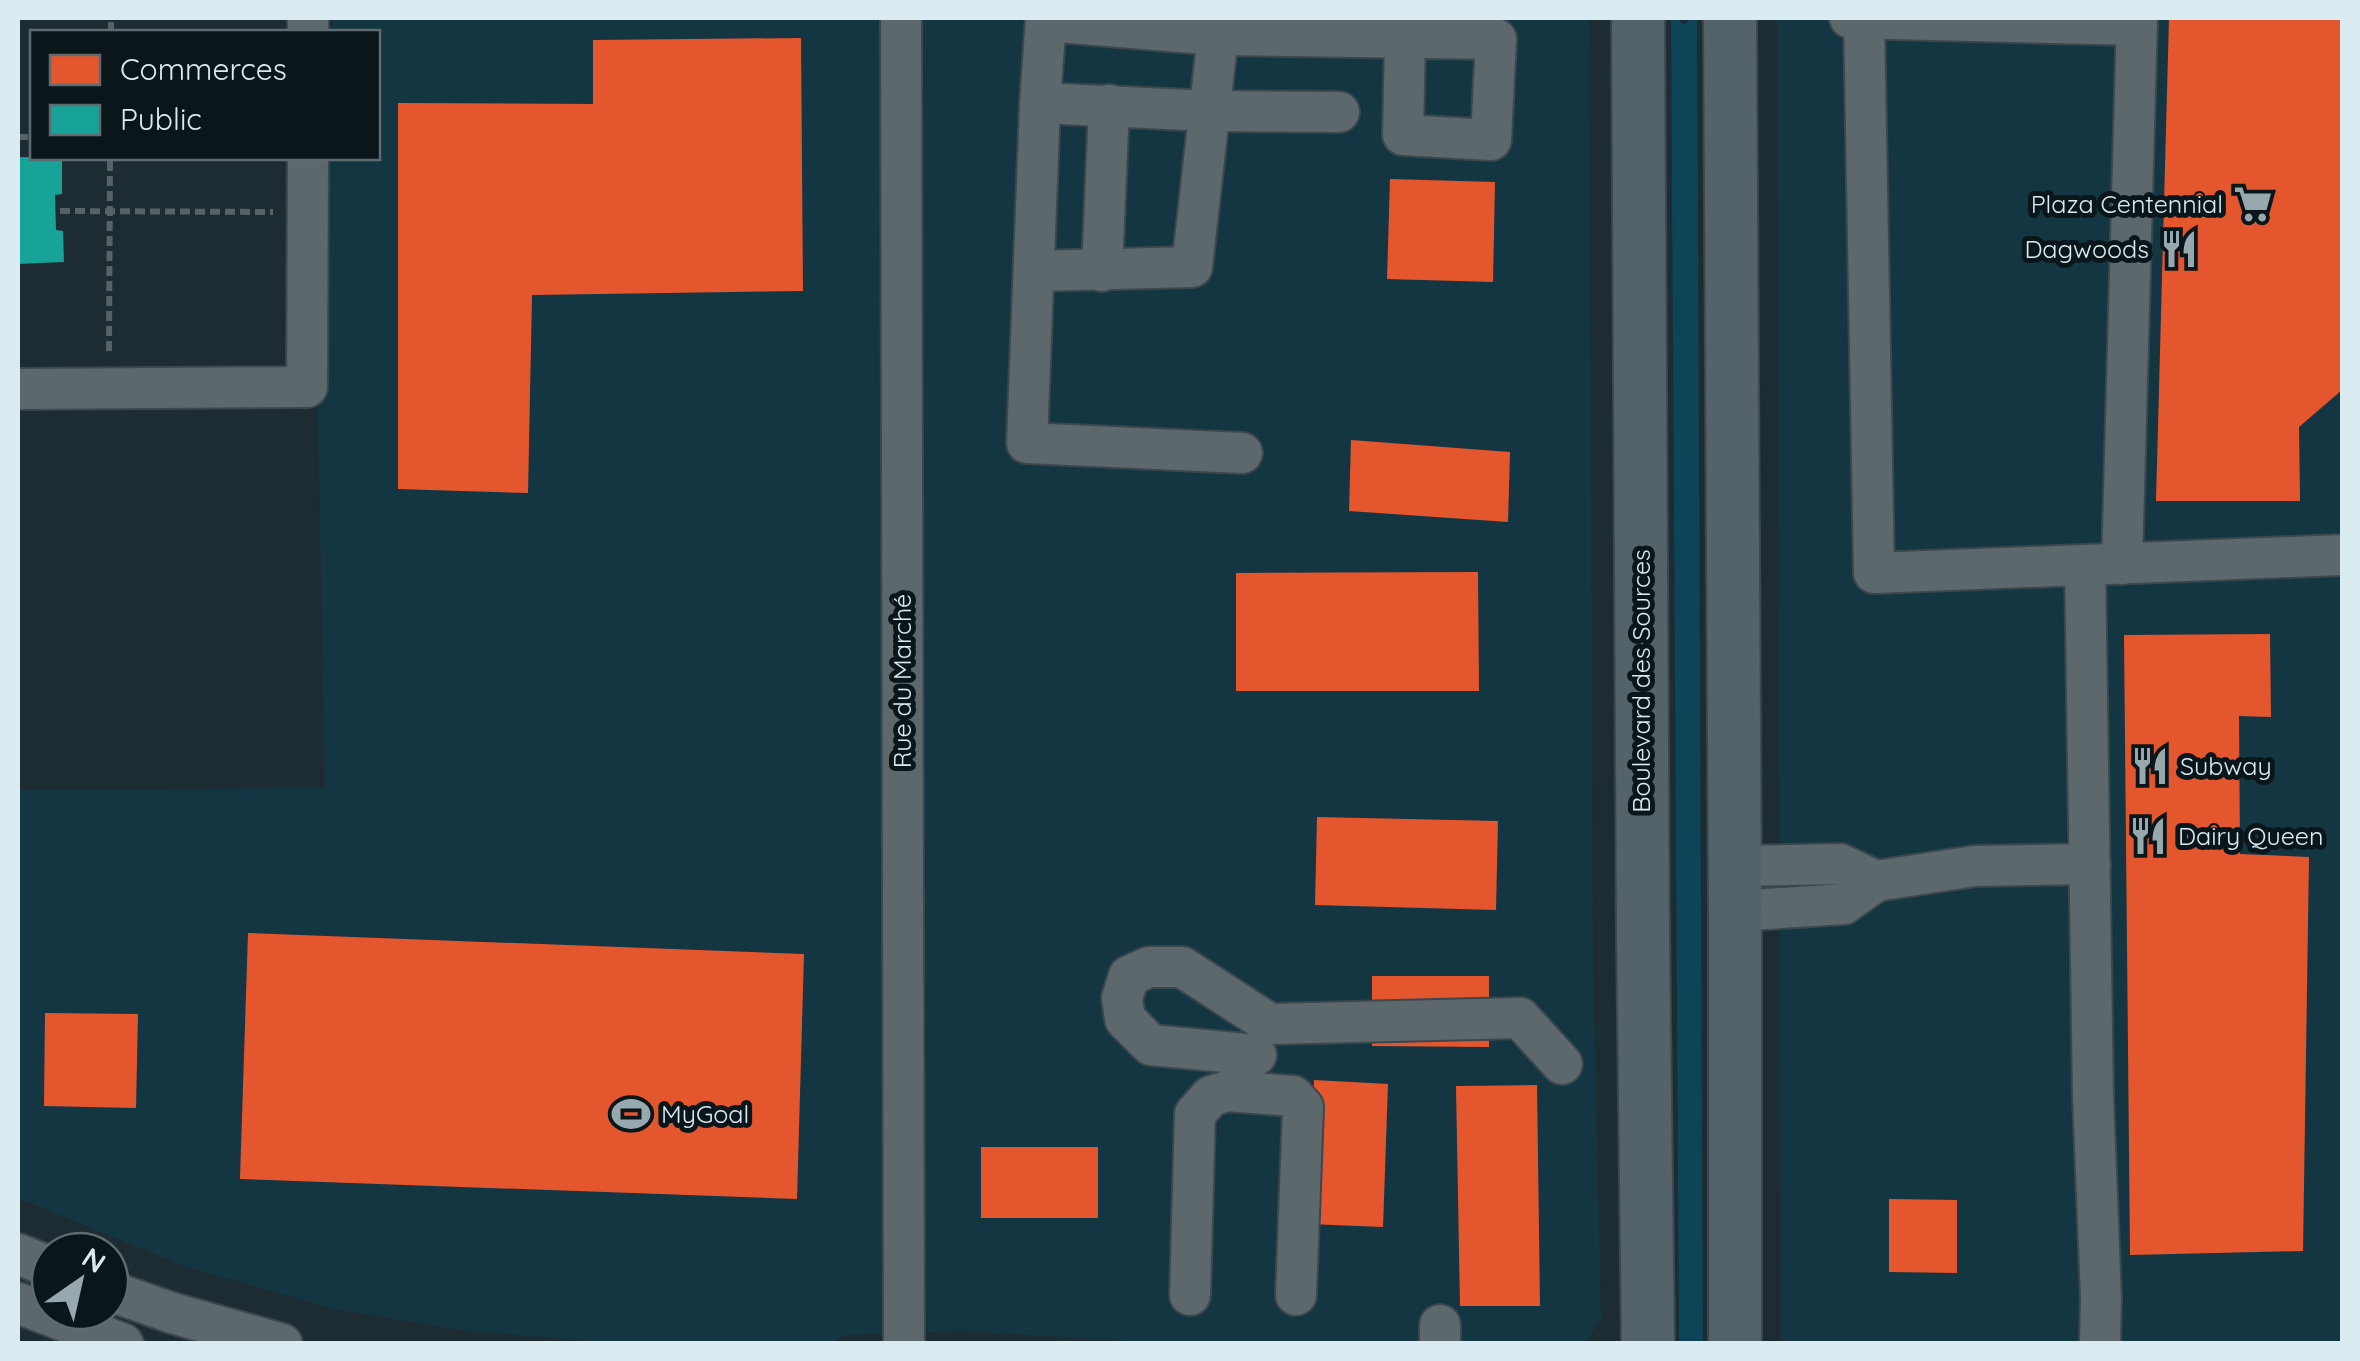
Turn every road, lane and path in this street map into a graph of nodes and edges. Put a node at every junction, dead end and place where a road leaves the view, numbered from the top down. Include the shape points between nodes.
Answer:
1 (901, 18) edge
2 (1638, 18) edge
3 (1730, 18) edge
4 (1850, 18) edge
5 (1864, 18) edge
6 (1046, 19) edge
7 (2137, 21) edge
8 (1218, 35) junction
9 (1405, 38) junction
10 (1040, 103) junction
11 (1109, 105) junction
12 (1210, 111) junction
13 (1339, 112) dead end
14 (110, 160) edge
15 (308, 160) edge
16 (60, 210) dead end
17 (110, 211) junction
18 (258, 212) dead end
19 (1034, 271) junction
20 (1102, 271) junction
21 (109, 339) dead end
22 (18, 389) edge
23 (1242, 453) dead end
24 (2342, 555) edge
25 (2103, 564) junction
26 (2090, 864) junction
27 (1735, 888) junction
28 (1275, 1045) dead end
29 (1562, 1064) dead end
30 (1190, 1295) dead end
31 (1296, 1295) dead end
32 (130, 1297) edge
33 (18, 1303) edge
34 (102, 1340) edge
35 (282, 1344) edge
36 (904, 1344) edge
37 (1648, 1344) edge
38 (1735, 1344) edge
39 (2100, 1344) edge

1 - 36 street, Rue du Marché
2 - 37 main road, Boulevard des Sources
3 - 27 main road
4 - 5 street
5 - 7 street
5 - 25 street via 1874,574
6 - 8 street
6 - 10 street
7 - 25 street
8 - 9 street
8 - 12 street
9 - 9 street via 1496,37 1491,140 1403,135
10 - 11 street
10 - 19 street
11 - 12 street
11 - 20 street
12 - 13 street
12 - 20 street via 1192,267
14 - 17 path
15 - 22 street via 307,387
16 - 17 path
17 - 18 path
17 - 21 path
19 - 20 street
19 - 23 street via 1027,442
24 - 25 street
25 - 26 street
26 - 27 street via 1976,866 1876,881 1844,904
26 - 39 street
27 - 38 main road
28 - 29 street via 1520,1018
30 - 31 street via 1195,1114 1211,1096 1227,1091 1293,1096 1303,1107
32 - 35 street
33 - 34 street

